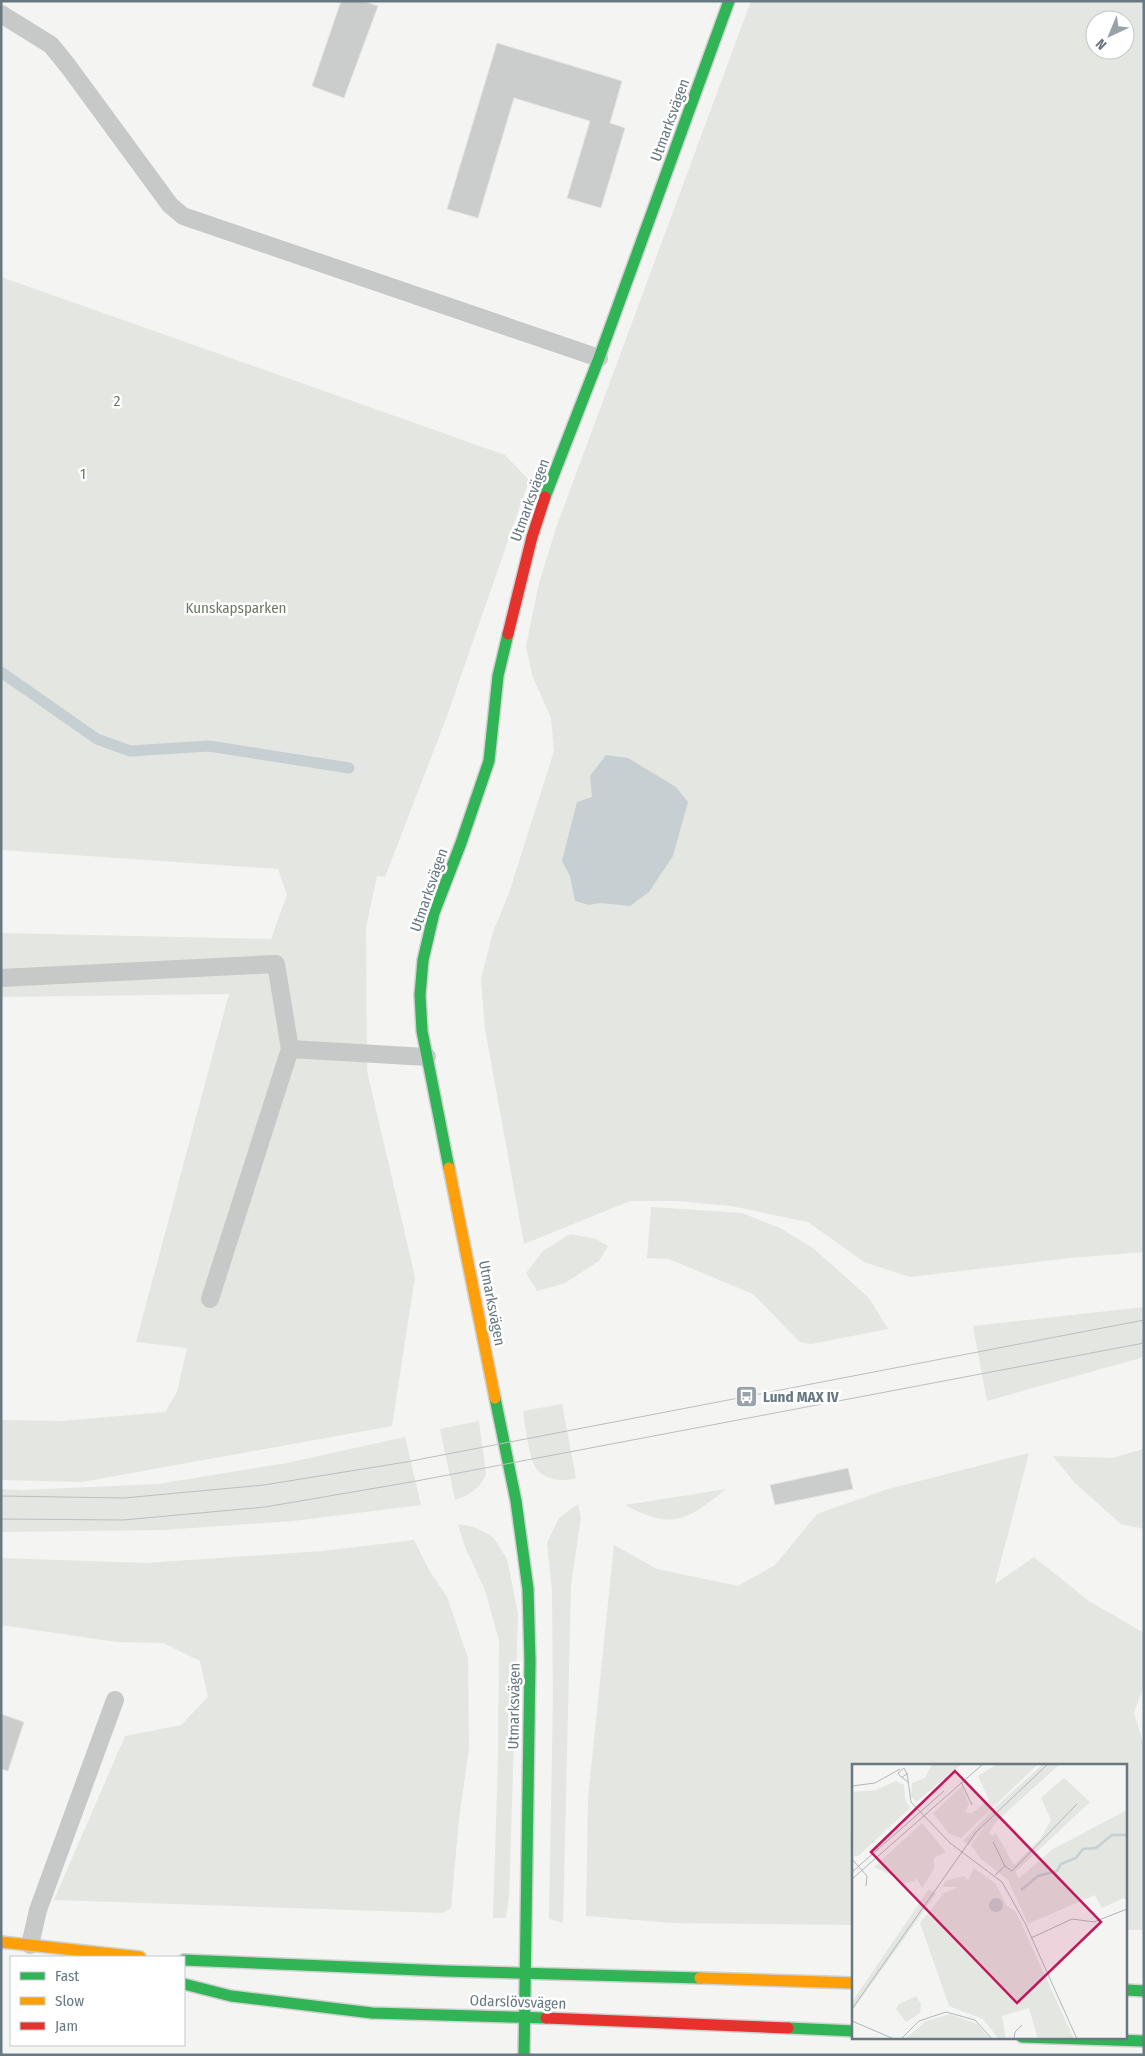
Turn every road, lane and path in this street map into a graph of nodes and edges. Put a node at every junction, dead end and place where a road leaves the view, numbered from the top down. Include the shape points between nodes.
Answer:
1 (729, 1) edge
2 (1, 14) edge
3 (599, 358) junction
4 (1, 978) edge
5 (290, 1049) junction
6 (427, 1056) junction
7 (210, 1299) dead end
8 (114, 1700) dead end
9 (1, 1942) edge
10 (30, 1945) junction
11 (75, 1956) edge
12 (131, 1956) edge
13 (185, 1960) edge
14 (524, 1973) junction
15 (852, 1983) edge
16 (185, 1984) edge
17 (1128, 1990) edge
18 (1144, 1991) edge
19 (523, 2017) junction
20 (852, 2030) edge
21 (1052, 2038) edge
22 (1144, 2041) edge
23 (524, 2055) edge

1 - 3 street, Utmarksvägen
2 - 3 lane via 50,45 170,205 183,216
3 - 6 street, Utmarksvägen via 540,509 498,676 489,761 434,913 423,960 420,995
4 - 5 lane via 276,964
5 - 6 lane
5 - 7 lane
6 - 14 street, Utmarksvägen via 514,1492 528,1589 530,1661
8 - 10 lane via 38,1910
9 - 10 street
10 - 11 street
10 - 12 street
13 - 14 street, Odarslövsvägen
14 - 15 street, Odarslövsvägen
14 - 19 street, Utmarksvägen
16 - 19 street, Odarslövsvägen via 231,1996 372,2013
17 - 18 street
19 - 20 street, Odarslövsvägen
19 - 23 street, Utmarksvägen
21 - 22 street

